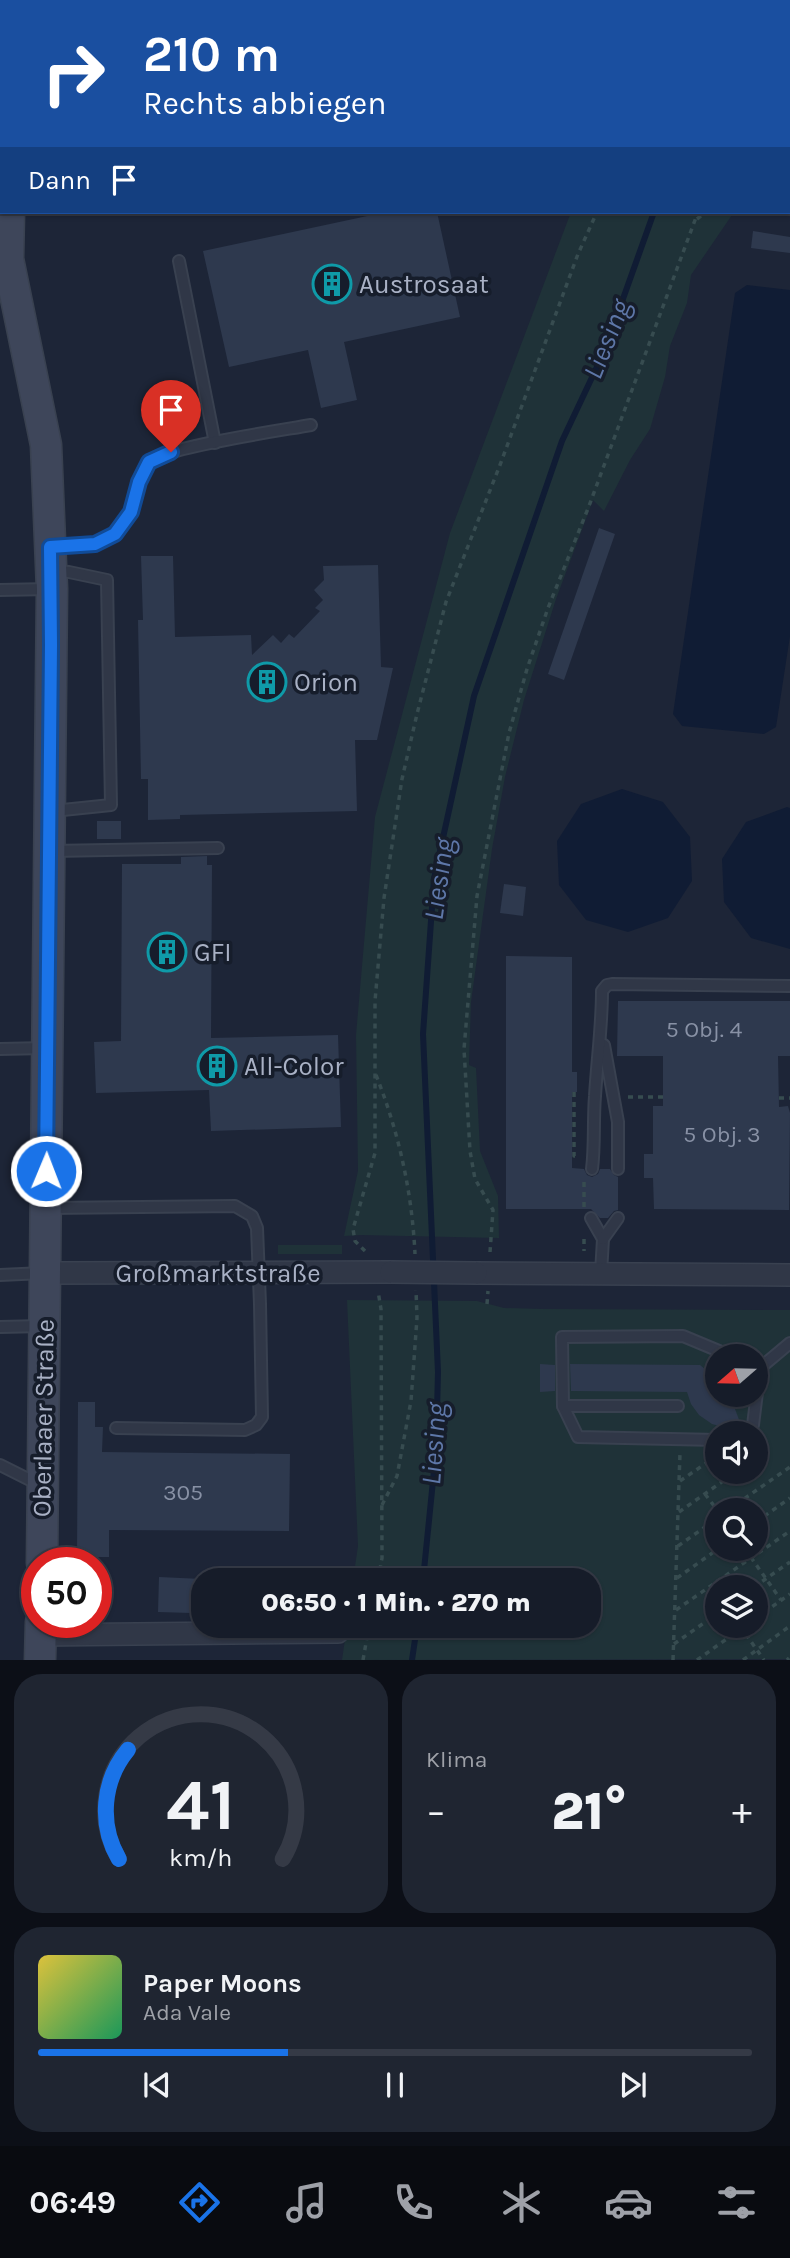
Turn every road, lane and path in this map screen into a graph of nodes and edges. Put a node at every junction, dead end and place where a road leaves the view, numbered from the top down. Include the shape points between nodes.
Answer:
1 (9, 214) edge
2 (596, 214) edge
3 (697, 214) edge
4 (703, 214) edge
5 (695, 220) junction
6 (179, 261) dead end
7 (311, 425) dead end
8 (215, 443) junction
9 (51, 569) junction
10 (0, 590) edge
11 (50, 811) junction
12 (218, 848) dead end
13 (50, 851) junction
14 (790, 986) edge
15 (602, 1032) junction
16 (48, 1048) junction
17 (0, 1049) edge
18 (779, 1098) dead end
19 (790, 1098) edge
20 (592, 1169) dead end
21 (618, 1169) dead end
22 (45, 1208) junction
23 (591, 1218) dead end
24 (618, 1218) dead end
25 (353, 1235) dead end
26 (603, 1239) junction
27 (483, 1272) junction
28 (45, 1273) junction
29 (259, 1273) junction
30 (601, 1273) junction
31 (0, 1275) edge
32 (790, 1275) edge
33 (381, 1309) dead end
34 (44, 1326) junction
35 (0, 1327) edge
36 (790, 1343) edge
37 (705, 1345) edge
38 (768, 1360) edge
39 (563, 1406) junction
40 (678, 1406) dead end
41 (116, 1429) dead end
42 (679, 1440) junction
43 (705, 1440) edge
44 (705, 1464) edge
45 (0, 1465) edge
46 (790, 1467) edge
47 (680, 1480) junction
48 (719, 1484) edge
49 (43, 1486) junction
50 (705, 1494) junction
51 (708, 1498) edge
52 (745, 1498) edge
53 (790, 1498) edge
54 (679, 1512) junction
55 (768, 1514) edge
56 (705, 1527) edge
57 (790, 1531) edge
58 (678, 1546) junction
59 (768, 1546) edge
60 (42, 1547) edge
61 (705, 1558) edge
62 (747, 1561) edge
63 (790, 1562) edge
64 (380, 1568) edge
65 (726, 1575) edge
66 (677, 1578) junction
67 (768, 1578) edge
68 (768, 1582) edge
69 (705, 1589) edge
70 (790, 1594) edge
71 (781, 1600) junction
72 (768, 1609) edge
73 (676, 1610) junction
74 (705, 1622) edge
75 (790, 1626) edge
76 (191, 1635) edge
77 (367, 1638) edge
78 (726, 1638) edge
79 (750, 1638) edge
80 (41, 1639) edge
81 (674, 1644) junction
82 (757, 1650) junction
83 (363, 1660) edge
84 (673, 1660) edge
85 (697, 1660) edge
86 (743, 1660) edge
87 (764, 1660) edge

1 - 9 main road, Oberlaaer Straße via 8,259 46,446
2 - 25 path via 446,602 416,714 384,898 375,1001 375,1153
3 - 5 path
4 - 5 path
5 - 27 path via 548,608 509,733 477,897 464,1049 475,1179 493,1210
6 - 8 lane
7 - 8 lane
8 - 9 lane via 171,452 149,462 131,512 115,534
9 - 10 lane
9 - 11 main road, Oberlaaer Straße
9 - 11 lane via 107,580 111,805
11 - 13 main road, Oberlaaer Straße
12 - 13 lane
13 - 16 main road, Oberlaaer Straße
14 - 15 lane via 607,985 602,991
15 - 20 lane
15 - 21 lane via 618,1122
16 - 17 lane
16 - 22 main road, Oberlaaer Straße
18 - 19 path
22 - 28 main road, Oberlaaer Straße
22 - 29 lane via 235,1206 256,1223
23 - 26 lane
24 - 26 lane
26 - 30 lane
27 - 29 street, Großmarktstraße, bridge
27 - 30 street
28 - 29 street, Großmarktstraße
28 - 31 lane
28 - 34 main road, Oberlaaer Straße
29 - 41 lane via 262,1417 256,1425 245,1430
30 - 32 street
33 - 64 path
34 - 35 lane
34 - 49 main road, Oberlaaer Straße
36 - 38 lane
37 - 39 lane via 683,1336 562,1337
39 - 40 lane
39 - 42 lane via 578,1437
42 - 43 lane
42 - 47 path
44 - 47 path
45 - 49 lane
46 - 52 path
47 - 54 path
48 - 50 path
49 - 60 main road, Oberlaaer Straße
50 - 51 path
50 - 54 path
53 - 55 path
54 - 58 path
56 - 58 path
57 - 59 path
58 - 66 path
61 - 66 path
62 - 65 path
63 - 67 path
66 - 73 path
68 - 71 path
69 - 73 path
70 - 71 path
71 - 72 path
73 - 81 path
74 - 81 path
75 - 82 path
76 - 80 street
77 - 83 path
78 - 85 path
79 - 82 path
81 - 84 path
82 - 86 path
82 - 87 path

